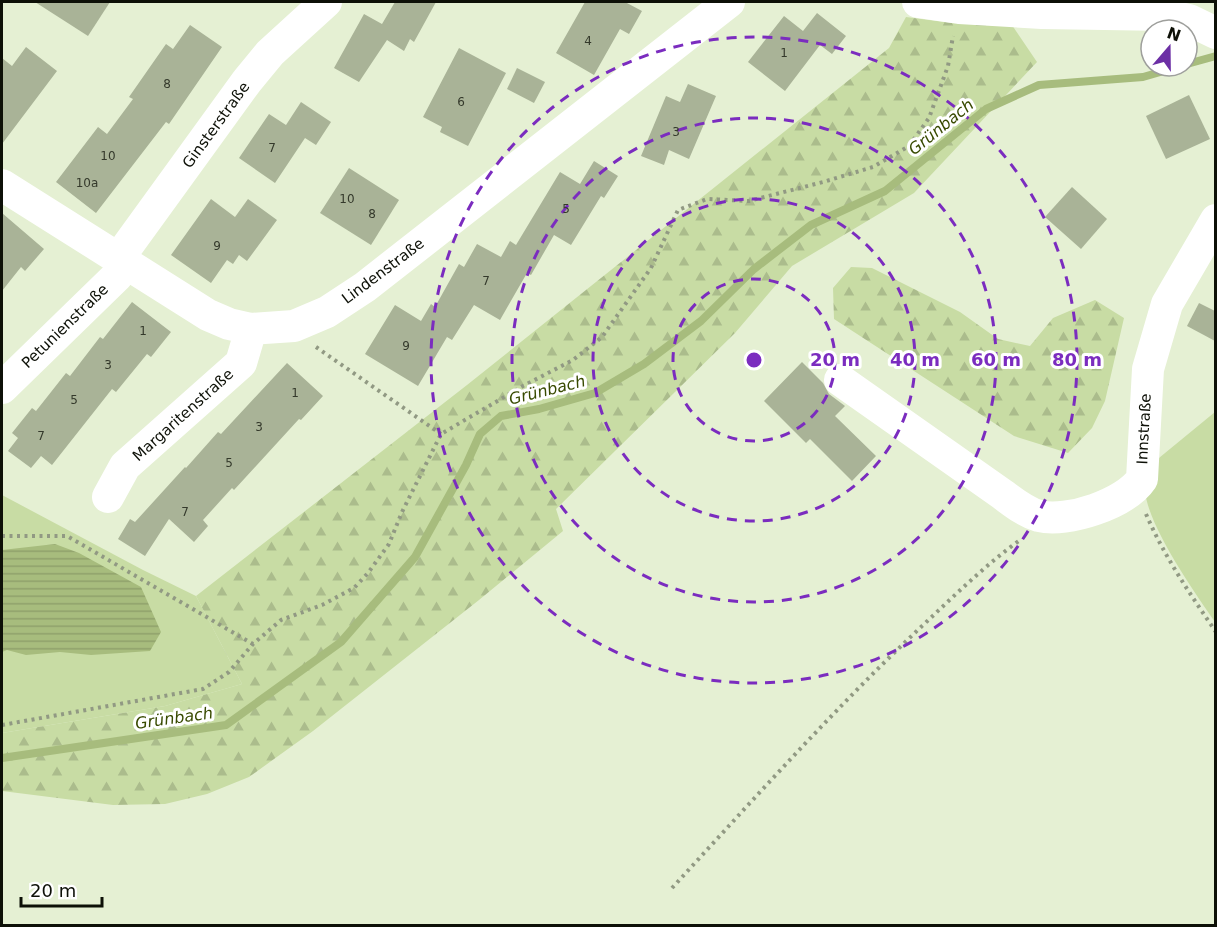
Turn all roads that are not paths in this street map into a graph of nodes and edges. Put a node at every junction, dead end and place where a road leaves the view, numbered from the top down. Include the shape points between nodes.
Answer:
1 (326, 2) edge
2 (729, 2) edge
3 (918, 2) edge
4 (1214, 32) edge
5 (2, 185) edge
6 (1215, 220) edge
7 (122, 261) junction
8 (251, 329) junction
9 (840, 380) dead end
10 (2, 388) edge
11 (108, 497) dead end

1 - 7 street, Ginsterstraße via 278,45 247,81
2 - 8 street, Lindenstraße via 365,287 327,312 294,326
3 - 4 street via 1042,13 1167,15
5 - 7 street, Lindenstraße
6 - 9 street, Innstraße via 1167,304 1148,369 1142,479 1123,497 1090,511 1057,518 1023,509
7 - 8 street, Lindenstraße via 208,315
7 - 10 street, Petunienstraße via 117,276
8 - 11 street, Margaritenstraße via 241,363 125,466

